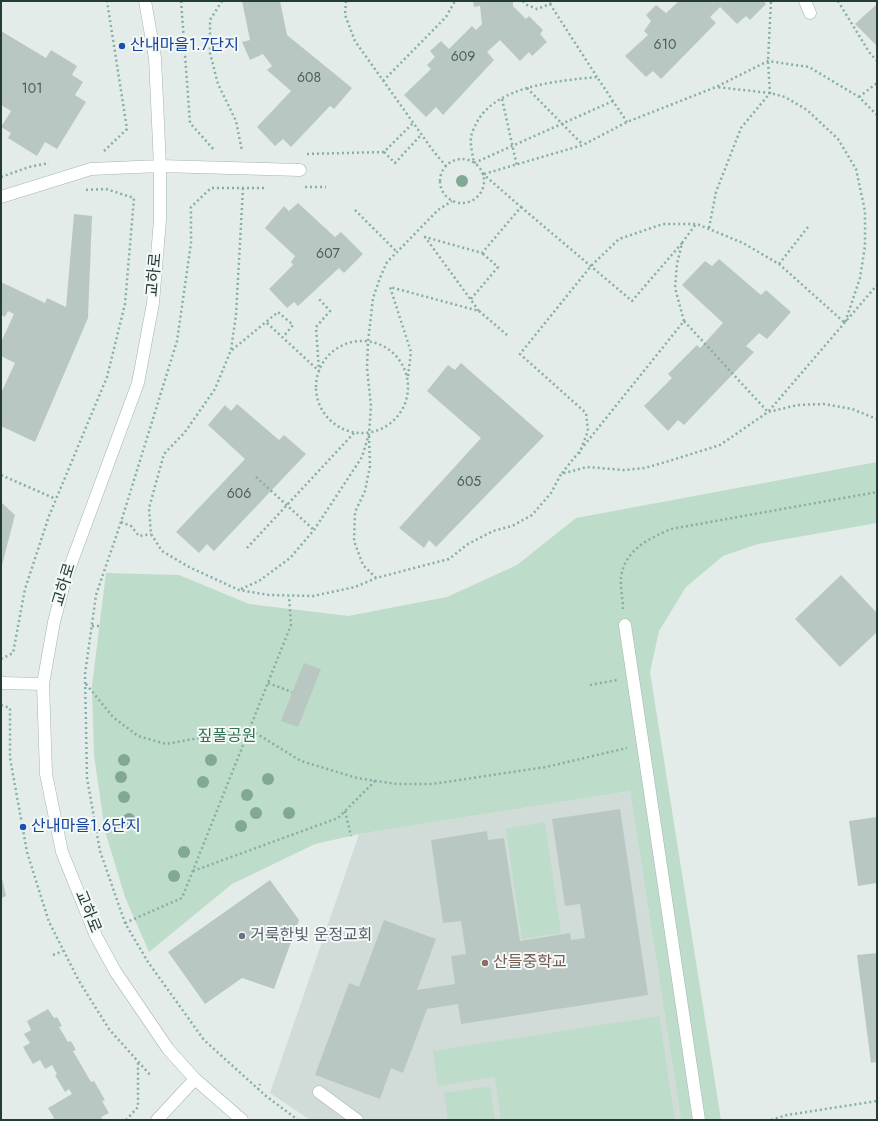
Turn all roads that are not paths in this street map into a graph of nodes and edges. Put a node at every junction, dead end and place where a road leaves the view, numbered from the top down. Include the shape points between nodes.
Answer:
1 (145, 1) edge
2 (805, 1) edge
3 (810, 13) dead end
4 (160, 166) junction
5 (300, 170) dead end
6 (1, 197) edge
7 (625, 625) road end
8 (1, 683) edge
9 (43, 684) junction
10 (195, 1079) junction
11 (319, 1092) dead end
12 (157, 1120) edge
13 (242, 1120) edge
14 (357, 1120) edge
15 (699, 1120) edge

1 - 4 street, 교하로 via 154,58
2 - 3 street
4 - 5 street
4 - 6 street via 91,169
4 - 9 street, 교하로 via 160,220 153,303 138,383 65,580 54,622
7 - 15 street
8 - 9 street
9 - 10 street, 교하로 via 46,774 62,852 96,936 115,971 168,1049
10 - 12 street
10 - 13 street, 교하로
11 - 14 street

